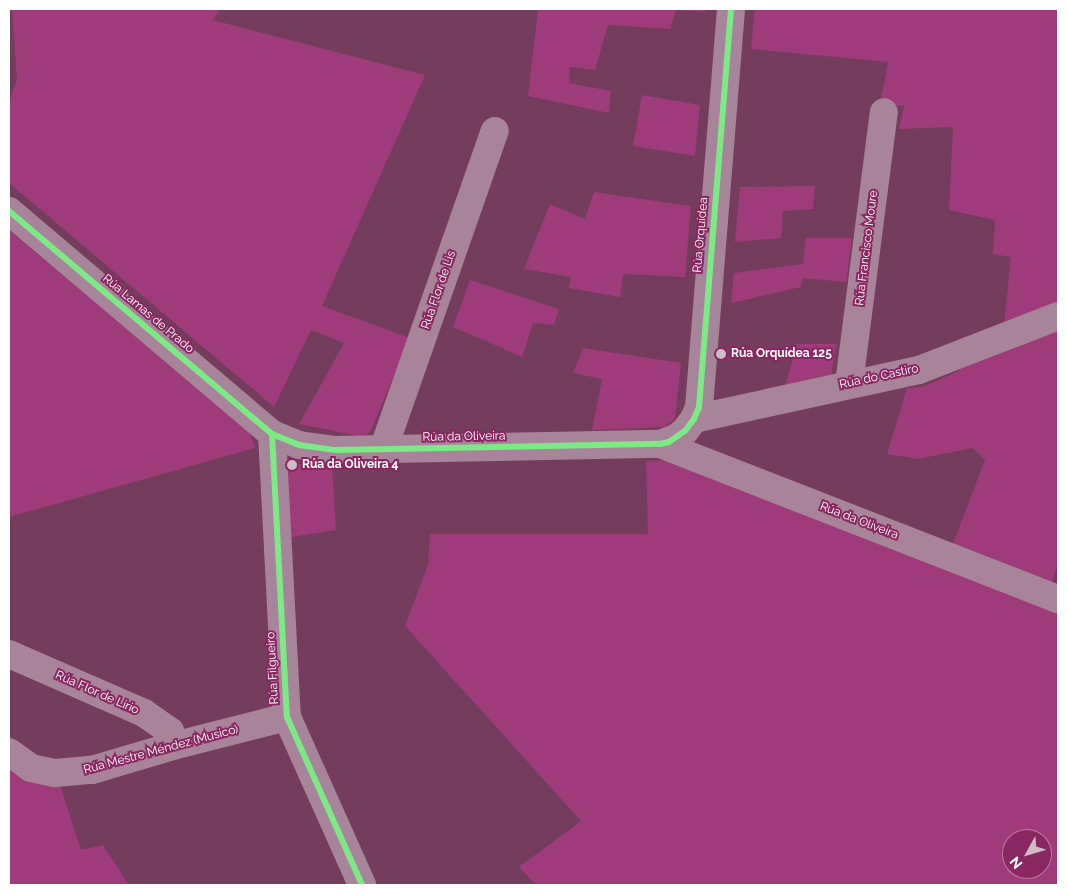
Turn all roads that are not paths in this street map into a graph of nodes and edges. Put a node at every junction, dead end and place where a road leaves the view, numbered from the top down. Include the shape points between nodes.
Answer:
1 (730, 9) edge
2 (884, 112) dead end
3 (495, 131) dead end
4 (9, 211) edge
5 (1058, 316) edge
6 (849, 384) junction
7 (694, 419) junction
8 (272, 434) junction
9 (660, 444) junction
10 (383, 450) junction
11 (1058, 599) edge
12 (9, 654) edge
13 (287, 717) junction
14 (173, 746) junction
15 (9, 752) edge
16 (362, 885) edge

1 - 7 street, Rúa Orquídea via 699,407
2 - 6 street, Rúa Francisco Moure
3 - 10 street, Rúa Flor de Lis
4 - 8 street, Rúa Lamas de Prado
5 - 6 street, Rúa do Castiro via 919,370
6 - 7 street, Rúa do Castiro
7 - 9 street, Rúa Orquídea via 676,438
8 - 10 street, Rúa da Oliveira via 300,446
8 - 13 street, Rúa Filgueiro
9 - 10 street, Rúa da Oliveira
9 - 11 street, Rúa da Oliveira
12 - 14 street, Rúa Flor de Lirio via 144,713 170,732
13 - 14 street, Rúa Mestre Méndez (Musico)
13 - 16 street, Rúa Filgueiro
14 - 15 street, Rúa Mestre Méndez (Musico) via 92,770 55,773 31,768

